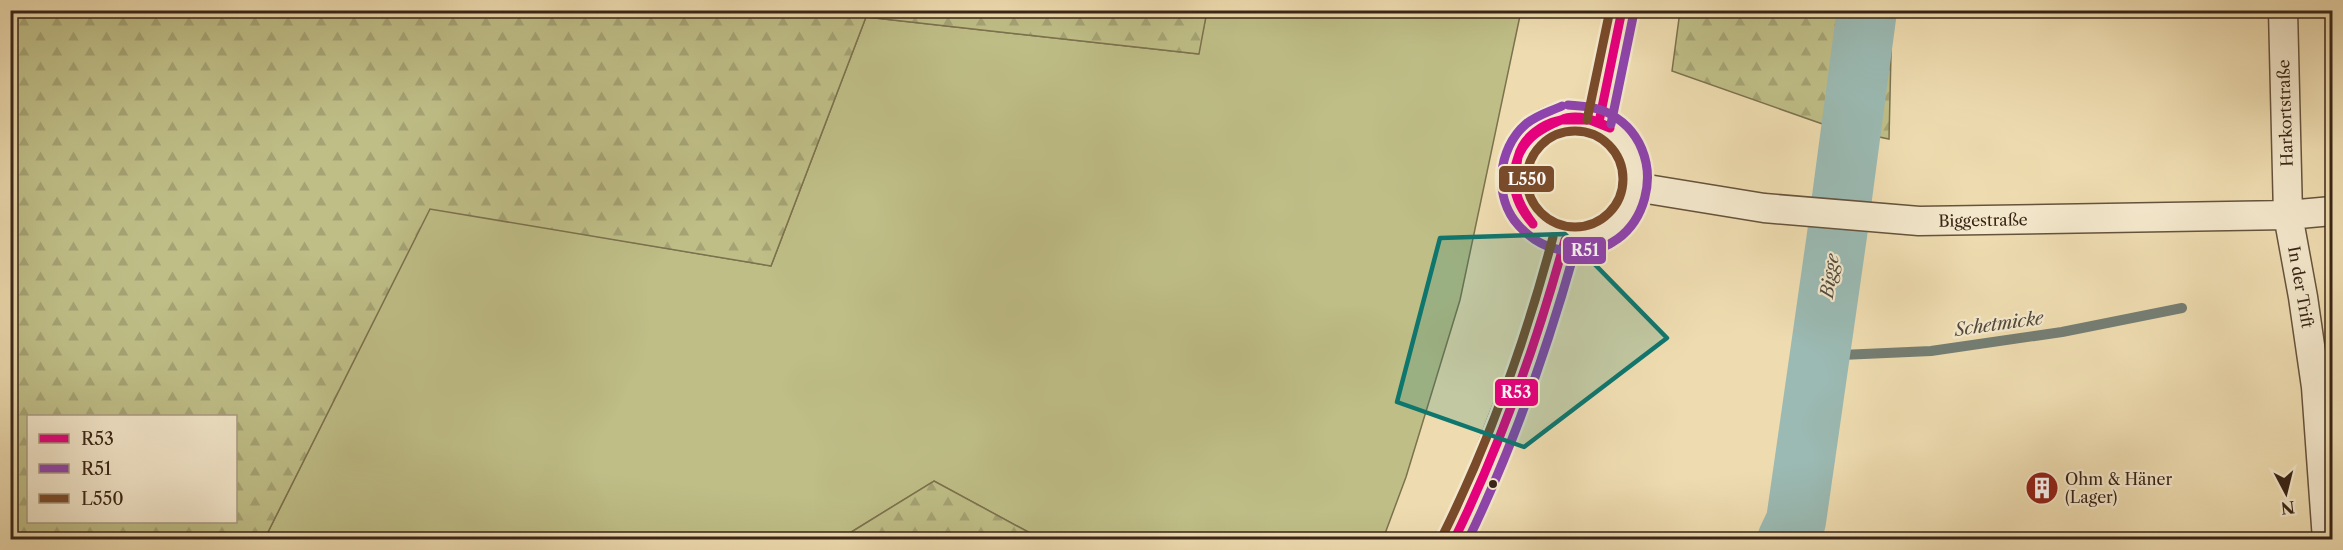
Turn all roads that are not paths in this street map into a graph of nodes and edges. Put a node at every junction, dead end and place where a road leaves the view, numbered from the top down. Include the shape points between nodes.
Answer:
1 (1622, 10) edge
2 (2283, 10) edge
3 (1599, 122) junction
4 (1635, 187) junction
5 (2332, 211) edge
6 (2288, 215) junction
7 (1565, 240) junction
8 (1454, 540) edge
9 (2327, 540) edge

1 - 3 main road
2 - 6 street, Harkortstraße
3 - 4 main road via 1617,134 1629,151 1636,171
3 - 7 main road via 1567,117 1551,122 1533,133 1520,149 1513,169 1514,190 1521,210 1534,226
4 - 6 street, Biggestraße via 1764,208 1920,221
4 - 7 main road via 1627,212 1613,228 1594,238
5 - 6 street, Biggestraße
6 - 9 street, In der Trift via 2316,387
7 - 8 main road via 1524,373

